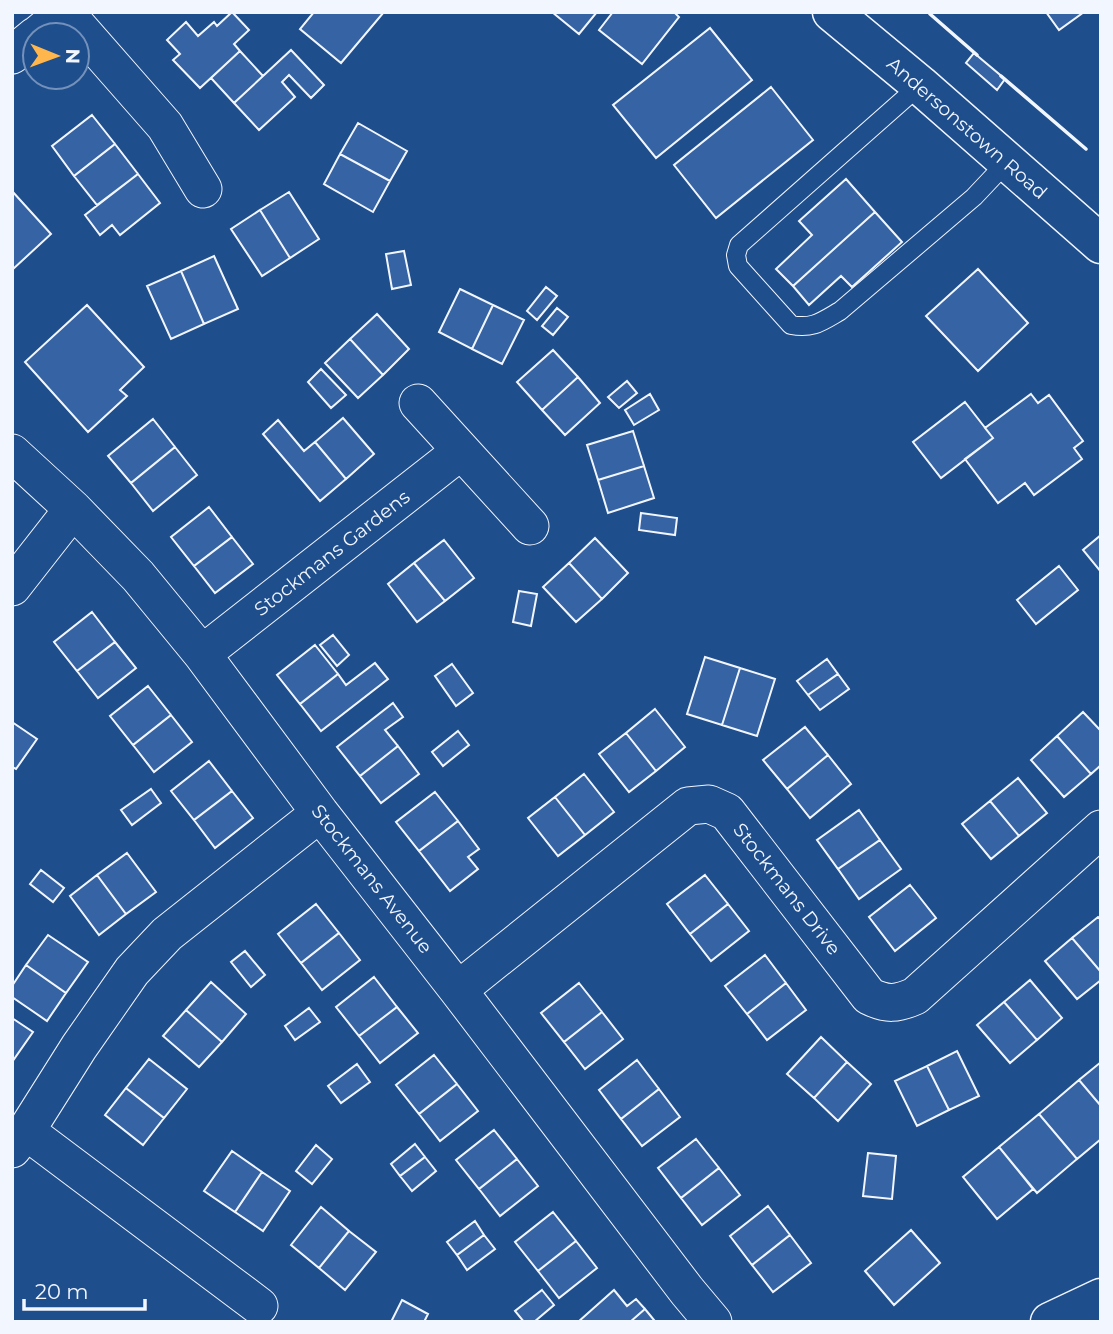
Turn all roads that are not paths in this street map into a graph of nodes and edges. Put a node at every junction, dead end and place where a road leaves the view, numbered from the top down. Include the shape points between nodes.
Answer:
1 (65, 12) edge
2 (832, 12) edge
3 (920, 85) junction
4 (1007, 162) junction
5 (203, 189) dead end
6 (1101, 244) edge
7 (418, 403) dead end
8 (461, 451) junction
9 (12, 453) edge
10 (73, 509) junction
11 (530, 526) dead end
12 (12, 587) edge
13 (202, 654) junction
14 (320, 813) junction
15 (1101, 829) edge
16 (458, 990) junction
17 (19, 1140) edge
18 (1101, 1298) edge
19 (259, 1307) dead end
20 (713, 1322) edge
21 (1049, 1322) edge

1 - 5 street via 164,126
2 - 3 main road, Andersonstown Road
3 - 4 main road, Andersonstown Road
3 - 4 lane via 738,245 738,266 791,325 816,325 840,311 974,197
4 - 6 main road, Andersonstown Road
7 - 8 street
8 - 11 street
8 - 13 street, Stockmans Gardens
9 - 10 street, Stockmans Avenue
10 - 12 street
10 - 13 street, Stockmans Avenue via 138,576
13 - 14 street, Stockmans Avenue
14 - 16 street, Stockmans Avenue
14 - 17 street via 167,934 132,971
15 - 16 street, Stockmans Drive via 915,996 890,1003 869,996 727,812 709,804 688,806
16 - 20 street, Stockmans Avenue
17 - 19 street
18 - 21 main road

